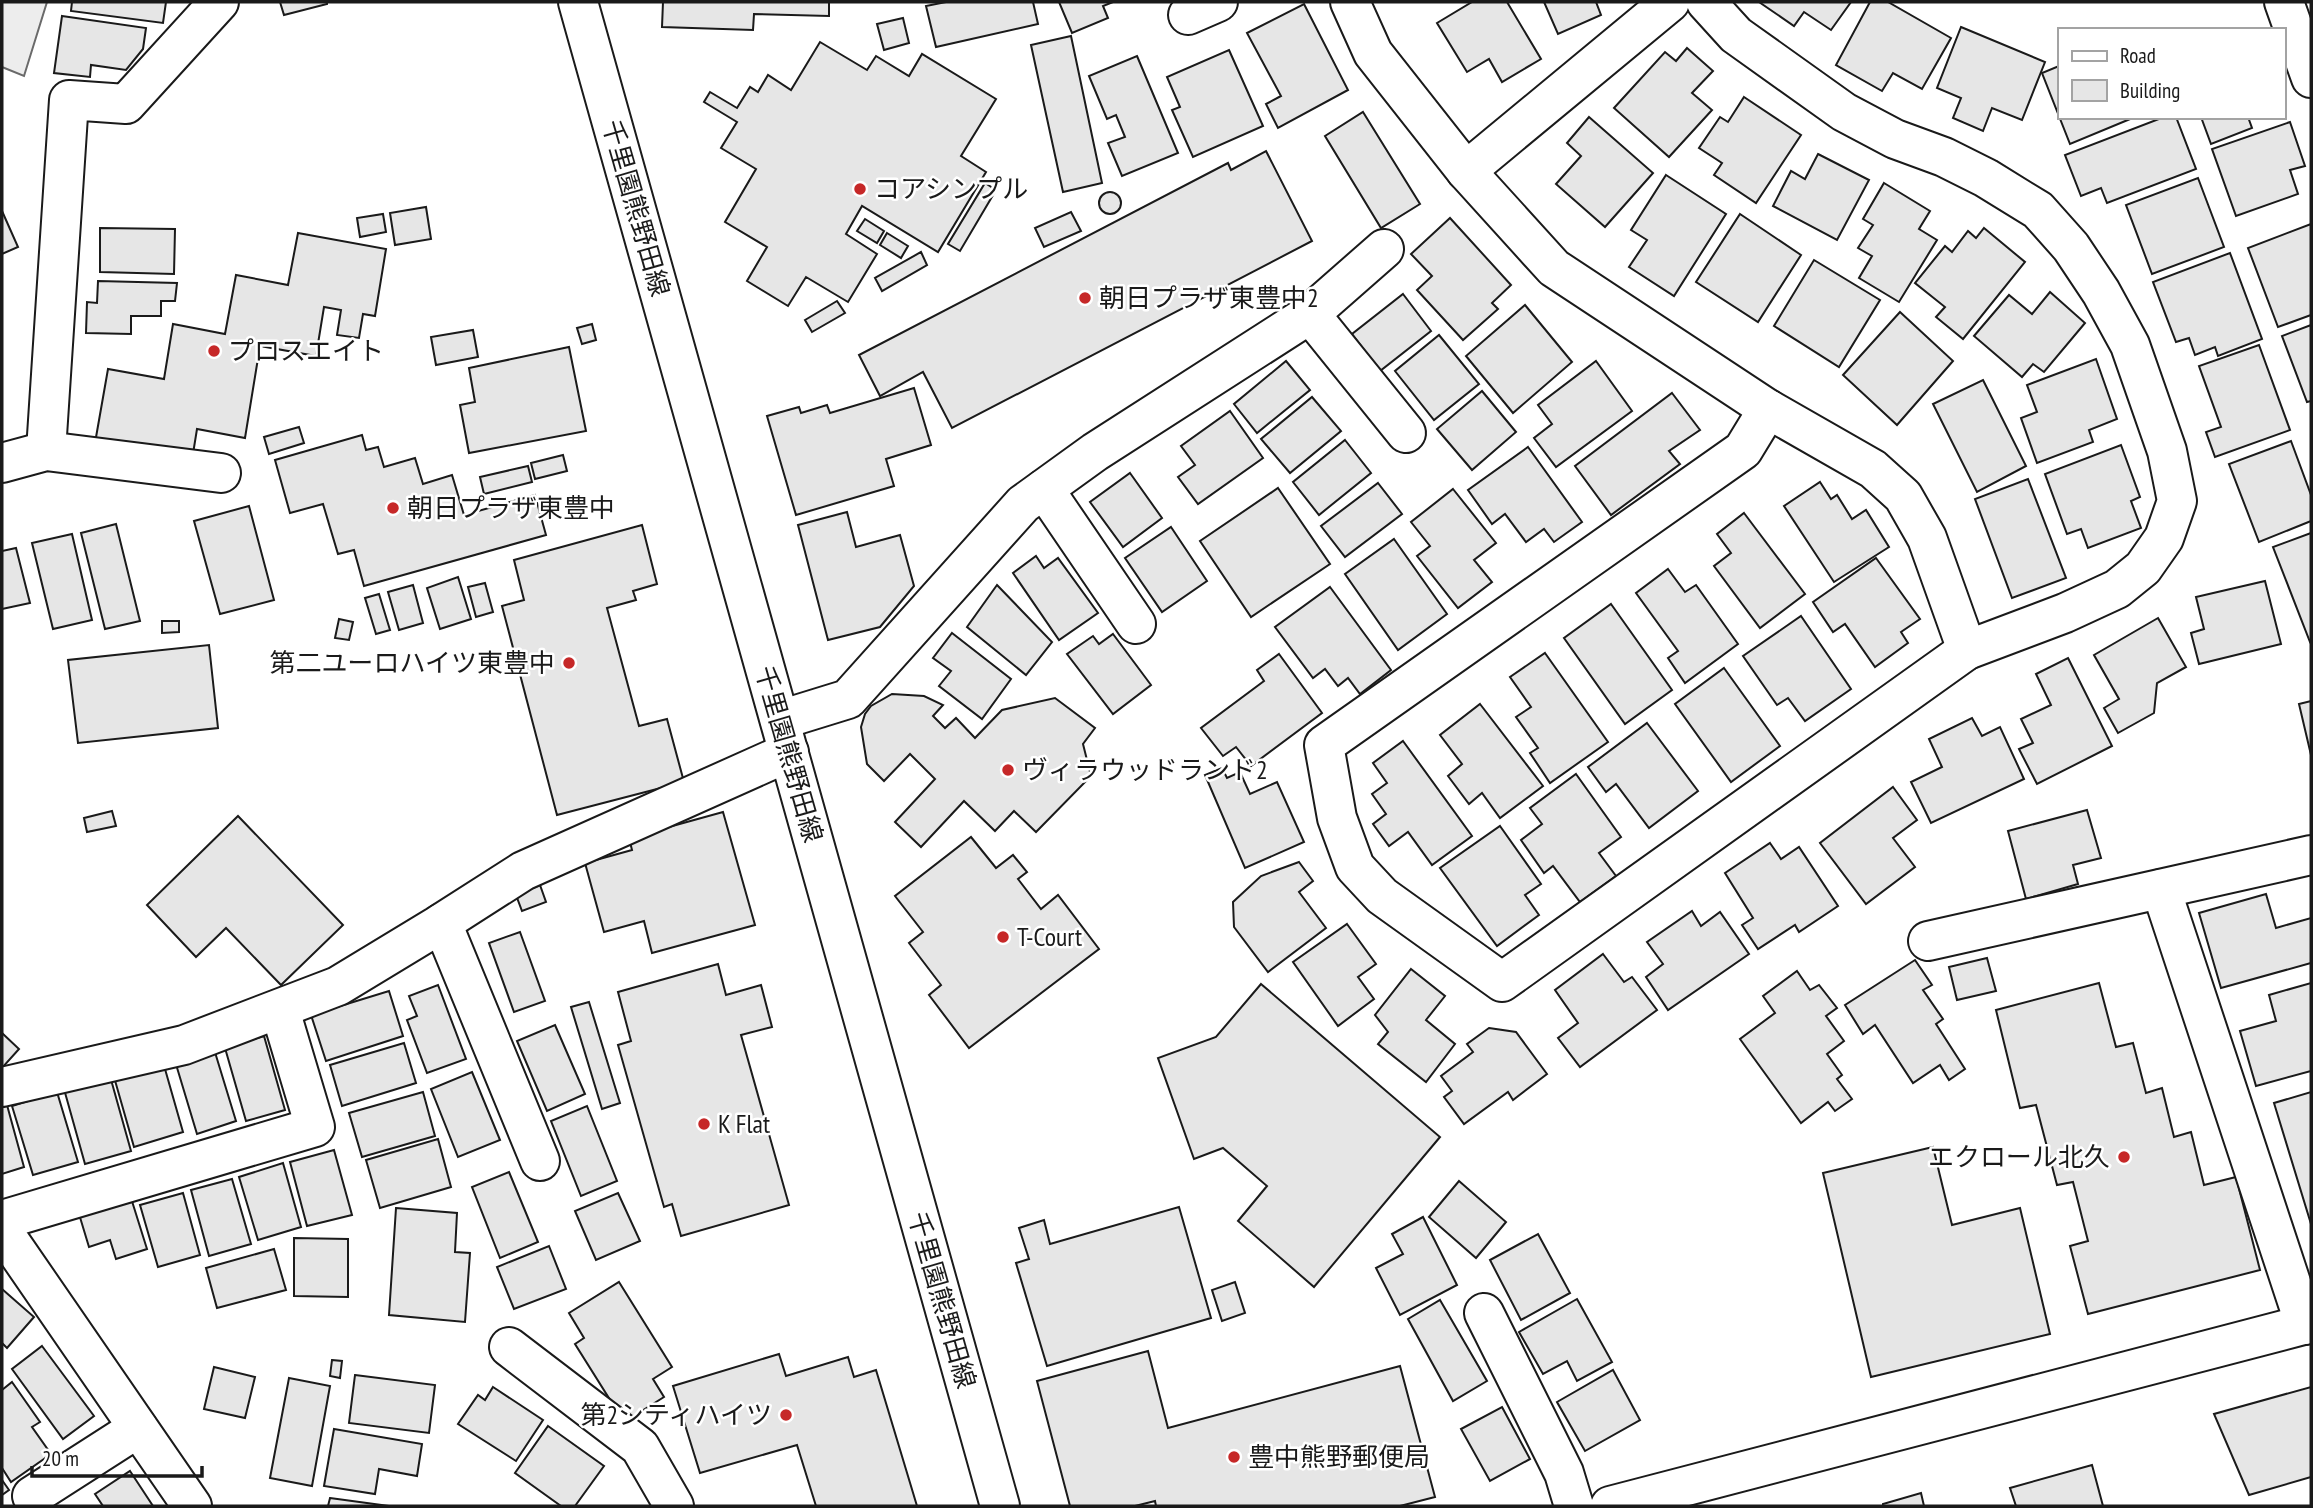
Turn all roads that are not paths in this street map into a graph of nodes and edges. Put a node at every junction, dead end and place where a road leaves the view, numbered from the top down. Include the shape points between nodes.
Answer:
1 (219, 2) edge
2 (578, 2) edge
3 (1350, 2) edge
4 (1670, 2) edge
5 (1706, 2) edge
6 (2284, 2) edge
7 (2311, 78) edge
8 (1466, 171) junction
9 (1384, 250) dead end
10 (1310, 314) junction
11 (1768, 409) junction
12 (1406, 433) dead end
13 (46, 451) junction
14 (2, 463) edge
15 (221, 473) dead end
16 (1044, 489) junction
17 (1136, 624) dead end
18 (1967, 650) junction
19 (784, 736) junction
20 (2311, 855) edge
21 (2161, 889) junction
22 (442, 923) junction
23 (1928, 941) dead end
24 (281, 1010) junction
25 (2, 1087) edge
26 (540, 1161) dead end
27 (2, 1220) edge
28 (2, 1230) edge
29 (1484, 1313) dead end
30 (2308, 1324) edge
31 (509, 1347) dead end
32 (138, 1428) junction
33 (32, 1496) dead end
34 (192, 1506) edge
35 (674, 1506) edge
36 (1000, 1506) edge
37 (1574, 1506) edge
38 (1610, 1506) edge

1 - 13 street via 125,104 69,100
2 - 19 street, 千里園熊野田線
3 - 8 street via 1373,53
4 - 8 street
5 - 18 street via 1736,36 1844,112 1986,178 2038,210 2071,247 2130,345 2167,451 2177,501 2164,538 2143,568 2117,589
6 - 7 street
8 - 11 street via 1554,268
9 - 10 street
10 - 12 street
10 - 16 street
11 - 18 street via 1873,468 1903,496 1927,538
11 - 18 street via 1743,450 1324,745 1337,818 1355,867 1382,895 1502,982
13 - 14 street
13 - 15 street
16 - 17 street
16 - 19 street via 1023,504 848,699
19 - 22 street via 523,871
19 - 36 street, 千里園熊野田線
20 - 21 street
21 - 23 street
21 - 30 street
22 - 24 street via 338,986
22 - 26 street
24 - 25 street via 184,1045
24 - 27 street via 315,1127
28 - 32 street
29 - 37 street via 1563,1473
30 - 38 street
31 - 35 street via 640,1447
32 - 33 street
32 - 34 street

